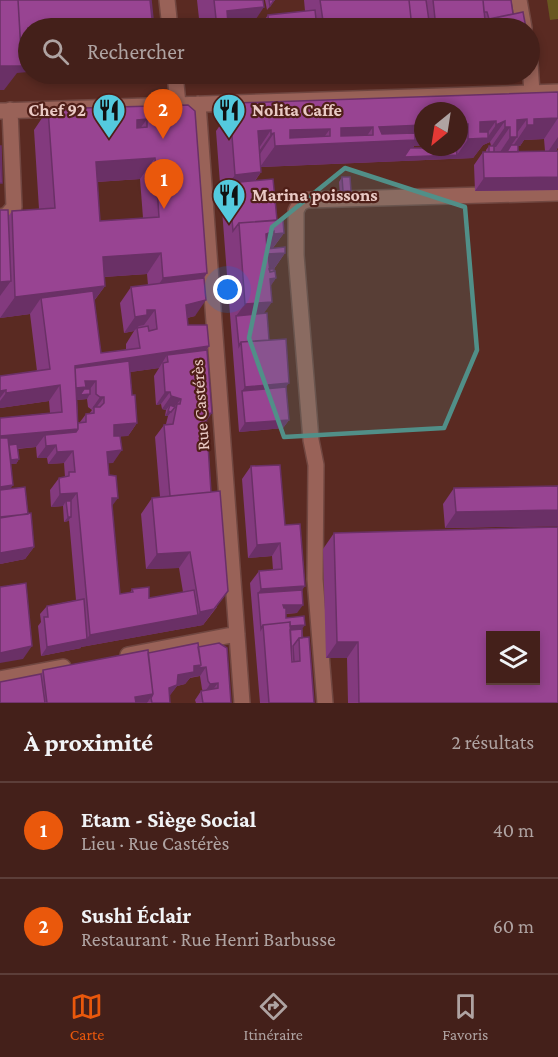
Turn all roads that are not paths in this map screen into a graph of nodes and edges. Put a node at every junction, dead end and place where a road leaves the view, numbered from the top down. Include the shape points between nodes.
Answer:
1 (167, 0) edge
2 (519, 0) edge
3 (169, 18) edge
4 (522, 18) edge
5 (176, 84) edge
6 (531, 84) edge
7 (558, 92) edge
8 (532, 93) junction
9 (178, 104) junction
10 (198, 104) junction
11 (5, 110) edge
12 (558, 193) edge
13 (0, 217) edge
14 (237, 634) junction
15 (114, 658) edge
16 (80, 664) edge
17 (0, 679) edge
18 (242, 703) edge
19 (325, 703) edge

1 - 3 street
2 - 4 street
5 - 9 street
6 - 8 street
7 - 8 street
8 - 10 street
9 - 10 street
9 - 11 street
10 - 14 street, Rue Castérès
11 - 13 street via 15,201 11,212
12 - 19 street via 307,200 296,211 296,255 316,465 315,579
14 - 15 street
14 - 18 street, Rue Castérès
16 - 17 street

